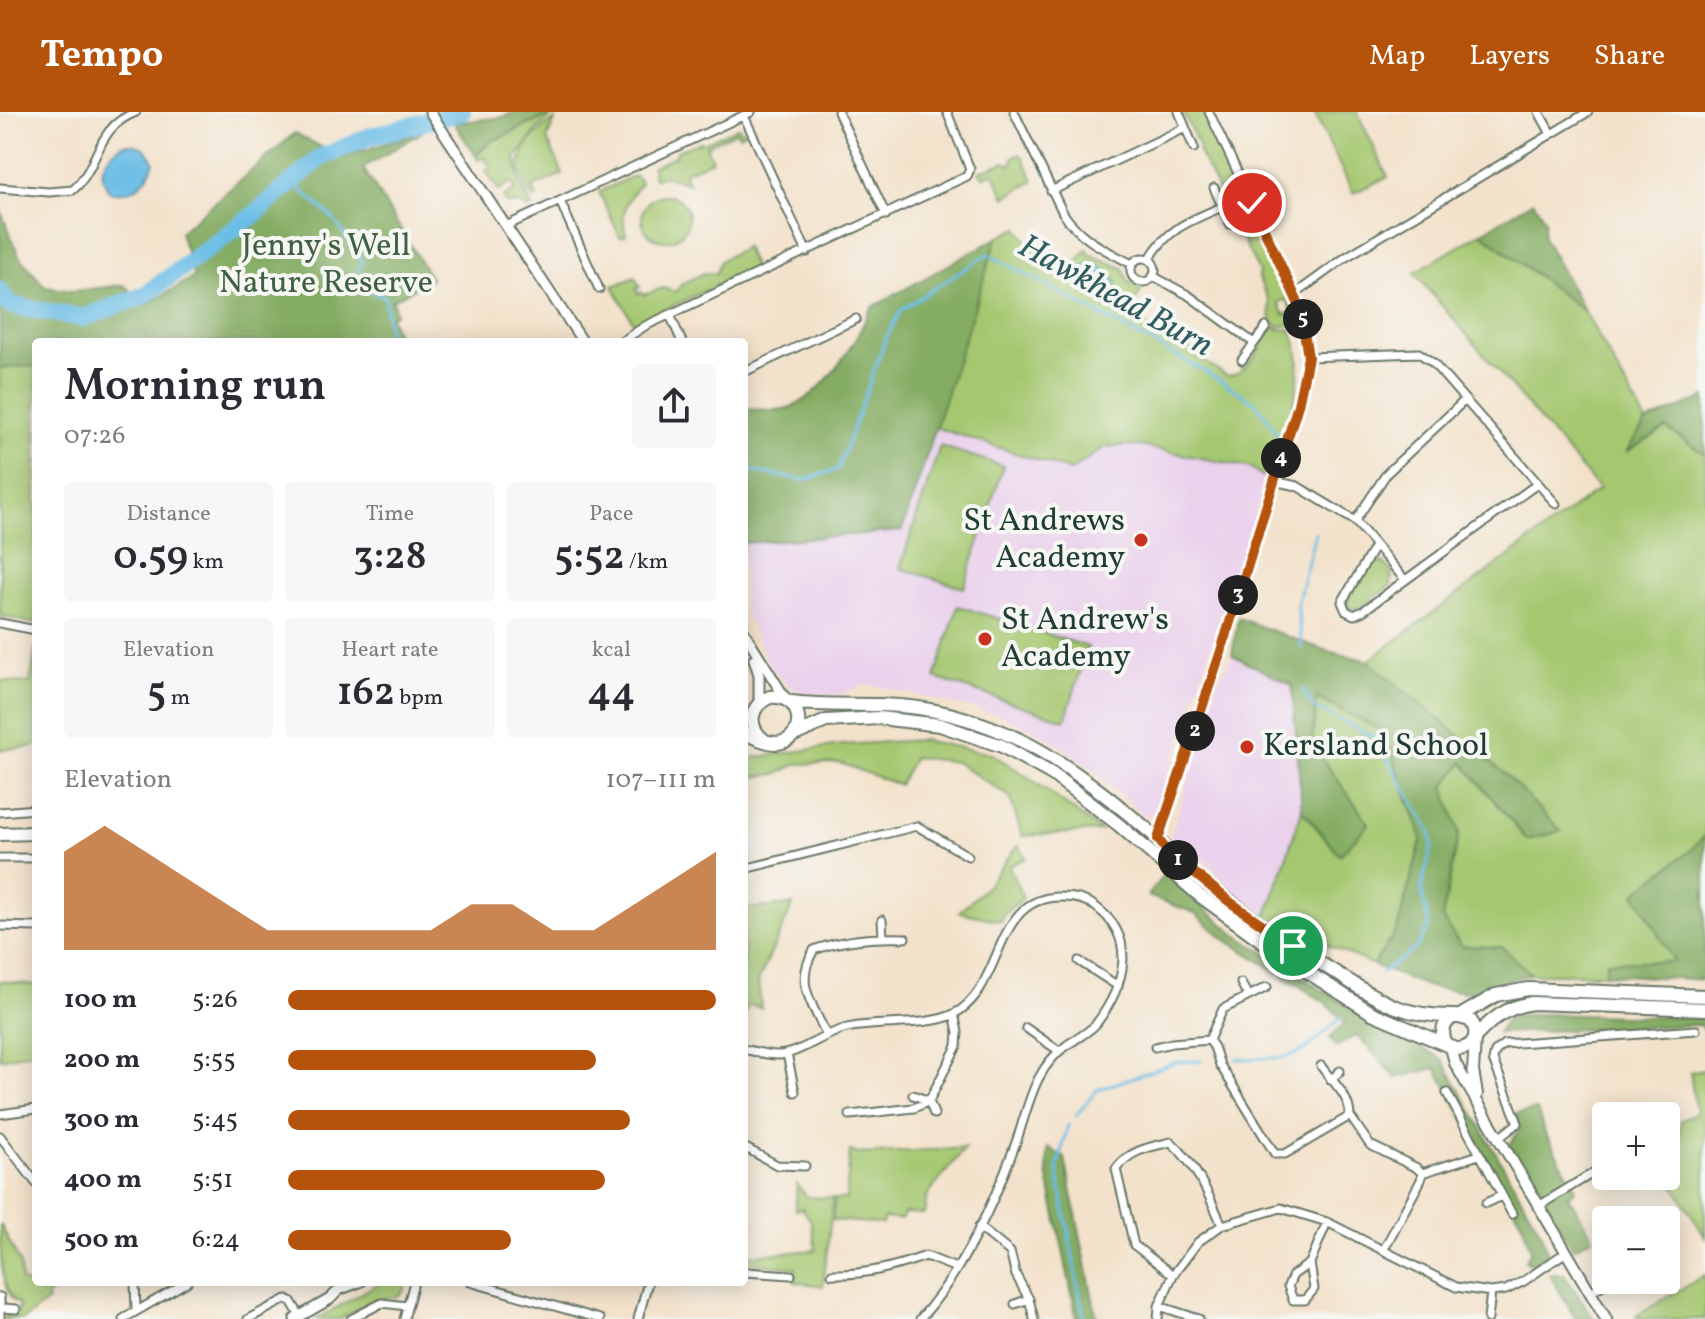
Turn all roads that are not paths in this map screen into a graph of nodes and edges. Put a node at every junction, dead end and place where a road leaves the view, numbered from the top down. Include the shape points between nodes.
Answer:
1 (430, 112) edge
2 (838, 112) edge
3 (947, 112) edge
4 (1014, 112) edge
5 (1179, 112) edge
6 (1209, 112) edge
7 (1539, 112) edge
8 (1588, 112) edge
9 (131, 113) edge
10 (748, 114) edge
11 (1185, 128) junction
12 (1551, 134) junction
13 (1194, 148) dead end
14 (0, 188) edge
15 (1214, 188) dead end
16 (1051, 191) junction
17 (560, 201) junction
18 (1222, 207) junction
19 (886, 215) junction
20 (1230, 224) dead end
21 (506, 226) junction
22 (807, 252) junction
23 (1149, 260) junction
24 (1132, 264) junction
25 (1153, 276) junction
26 (599, 289) dead end
27 (1295, 294) junction
28 (670, 315) junction
29 (856, 319) dead end
30 (1266, 327) dead end
31 (580, 338) edge
32 (627, 338) edge
33 (680, 338) edge
34 (1254, 343) junction
35 (1308, 357) junction
36 (1242, 360) dead end
37 (748, 370) edge
38 (1464, 401) junction
39 (1273, 481) junction
40 (1537, 484) junction
41 (1556, 504) dead end
42 (1355, 521) junction
43 (1375, 546) junction
44 (1405, 580) junction
45 (0, 623) edge
46 (32, 629) edge
47 (748, 641) edge
48 (750, 646) junction
49 (788, 700) junction
50 (752, 708) edge
51 (748, 734) edge
52 (792, 736) junction
53 (764, 740) junction
54 (32, 809) edge
55 (0, 812) edge
56 (32, 833) edge
57 (0, 834) edge
58 (1158, 839) junction
59 (968, 856) dead end
60 (0, 858) edge
61 (32, 858) edge
62 (748, 868) edge
63 (882, 920) dead end
64 (0, 926) edge
65 (32, 927) edge
66 (883, 937) junction
67 (905, 938) dead end
68 (1079, 961) dead end
69 (1241, 983) dead end
70 (1118, 986) junction
71 (1267, 987) dead end
72 (1248, 996) junction
73 (1705, 996) edge
74 (1705, 1009) edge
75 (954, 1014) junction
76 (1458, 1016) junction
77 (1026, 1028) dead end
78 (1696, 1030) dead end
79 (826, 1034) junction
80 (1475, 1038) junction
81 (1209, 1040) junction
82 (1449, 1046) junction
83 (1155, 1047) dead end
84 (748, 1050) edge
85 (1059, 1051) junction
86 (787, 1054) junction
87 (1321, 1066) dead end
88 (1340, 1071) dead end
89 (1331, 1080) junction
90 (795, 1092) dead end
91 (1447, 1093) dead end
92 (913, 1095) dead end
93 (929, 1101) junction
94 (1481, 1108) junction
95 (32, 1110) edge
96 (0, 1114) edge
97 (934, 1114) dead end
98 (850, 1115) dead end
99 (1350, 1116) junction
100 (0, 1136) edge
101 (1499, 1138) junction
102 (748, 1149) edge
103 (1479, 1155) junction
104 (805, 1166) dead end
105 (1422, 1173) junction
106 (1592, 1174) edge
107 (32, 1178) edge
108 (1501, 1196) junction
109 (1486, 1203) dead end
110 (1537, 1207) junction
111 (1512, 1214) dead end
112 (1327, 1222) junction
113 (1222, 1225) junction
114 (979, 1227) junction
115 (1384, 1249) junction
116 (1566, 1252) junction
117 (1310, 1263) junction
118 (956, 1268) junction
119 (748, 1272) edge
120 (832, 1274) dead end
121 (791, 1275) dead end
122 (1173, 1275) junction
123 (135, 1286) edge
124 (180, 1286) edge
125 (344, 1286) edge
126 (413, 1286) edge
127 (501, 1286) edge
128 (647, 1286) edge
129 (1491, 1292) junction
130 (1591, 1292) joint
131 (0, 1297) edge
132 (1029, 1299) junction
133 (1015, 1304) dead end
134 (407, 1306) junction
135 (1159, 1306) junction
136 (2, 1308) edge
137 (16, 1309) dead end
138 (136, 1311) junction
139 (0, 1318) edge
140 (298, 1318) edge
141 (123, 1319) edge
142 (248, 1319) edge
143 (351, 1319) edge
144 (404, 1319) edge
145 (600, 1319) edge
146 (638, 1319) edge
147 (920, 1319) edge
148 (1034, 1319) edge
149 (1158, 1319) edge
150 (1199, 1319) edge
151 (1488, 1319) edge
152 (1606, 1319) edge

1 - 21 street
2 - 19 street
3 - 19 street via 967,155 967,176
4 - 16 street
5 - 11 street
6 - 27 street
7 - 12 street
8 - 12 street
9 - 14 street via 101,141 73,190
10 - 17 street
10 - 22 street
11 - 13 street
11 - 16 street
12 - 27 street via 1346,257
15 - 18 street
16 - 24 street via 1071,226
17 - 21 street
17 - 26 street
18 - 20 street
18 - 23 street via 1180,225
19 - 22 street
21 - 31 street
22 - 28 street
23 - 24 street
23 - 25 street
24 - 25 street via 1137,281
25 - 34 street
27 - 35 street
28 - 32 street
28 - 33 street
29 - 37 street
30 - 34 street
34 - 36 street
35 - 38 street via 1419,353
35 - 39 street
38 - 40 street
38 - 42 street via 1387,473
39 - 42 street via 1297,486
39 - 58 street
40 - 41 street
40 - 44 street
42 - 43 street
43 - 44 street
43 - 44 street via 1347,589 1342,602 1346,611 1363,611
45 - 46 street
47 - 48 street
48 - 49 street
48 - 50 street via 759,675
49 - 50 main road via 770,697
49 - 52 main road via 798,722
49 - 58 main road via 917,707 998,730 1058,762
50 - 53 main road via 753,728
51 - 53 main road
52 - 53 main road via 779,743
52 - 82 main road via 826,721 879,718 940,725 1002,746 1052,774 1284,957 1372,1013
54 - 55 street
56 - 57 main road
58 - 76 main road via 1267,929 1391,1007 1427,1016
59 - 62 street via 917,826
60 - 61 street
63 - 66 street
64 - 65 street
66 - 67 street
66 - 79 street via 814,950 803,972
68 - 70 street
69 - 72 street
70 - 75 street via 1125,955 1110,921 1094,905 1073,897 1050,897 1015,918 982,986
70 - 85 street via 1094,1026
71 - 72 street
72 - 81 street via 1223,1009
73 - 76 main road via 1528,989 1496,995
74 - 80 main road via 1532,1003 1500,1014
75 - 79 street
75 - 93 street via 957,1046
76 - 80 main road via 1474,1024
76 - 82 main road via 1443,1028
77 - 85 street
78 - 101 street via 1504,1044 1493,1060 1518,1123
79 - 86 street
80 - 82 main road via 1467,1048
80 - 94 main road via 1473,1071
81 - 83 street
81 - 99 street via 1275,1154 1285,1154
82 - 94 main road
84 - 86 street
85 - 114 street via 1031,1090 1015,1144
86 - 90 street
87 - 89 street
88 - 89 street
89 - 99 street via 1344,1092
91 - 103 street
92 - 93 street
93 - 97 street
93 - 98 street via 914,1108
94 - 101 main road
95 - 96 street
99 - 105 street via 1370,1145
100 - 107 street
101 - 110 main road
102 - 104 street via 777,1165
103 - 105 street
103 - 108 street
105 - 115 street
106 - 110 street
108 - 109 street
108 - 111 street
110 - 116 main road
112 - 113 street via 1281,1208
112 - 115 street
112 - 117 street
113 - 122 street via 1198,1242
113 - 122 street via 1184,1154 1171,1142 1126,1156 1116,1169 1131,1238 1143,1255
114 - 118 street
114 - 132 street via 1010,1252
115 - 129 street via 1456,1287
116 - 129 street via 1524,1281
116 - 130 main road
117 - 117 street via 1314,1289 1305,1300 1293,1300 1288,1286 1293,1275
118 - 120 street via 926,1256 887,1269
118 - 147 street
119 - 121 street
122 - 135 street
123 - 138 street
124 - 138 street
125 - 140 street
126 - 134 street
127 - 145 street
128 - 146 street
129 - 151 street
130 - 152 main road
131 - 136 street
132 - 133 street
132 - 148 street
134 - 143 street via 382,1303
134 - 144 street
135 - 149 street
135 - 150 street
136 - 137 street
136 - 139 street
138 - 141 street
140 - 142 street via 286,1299

